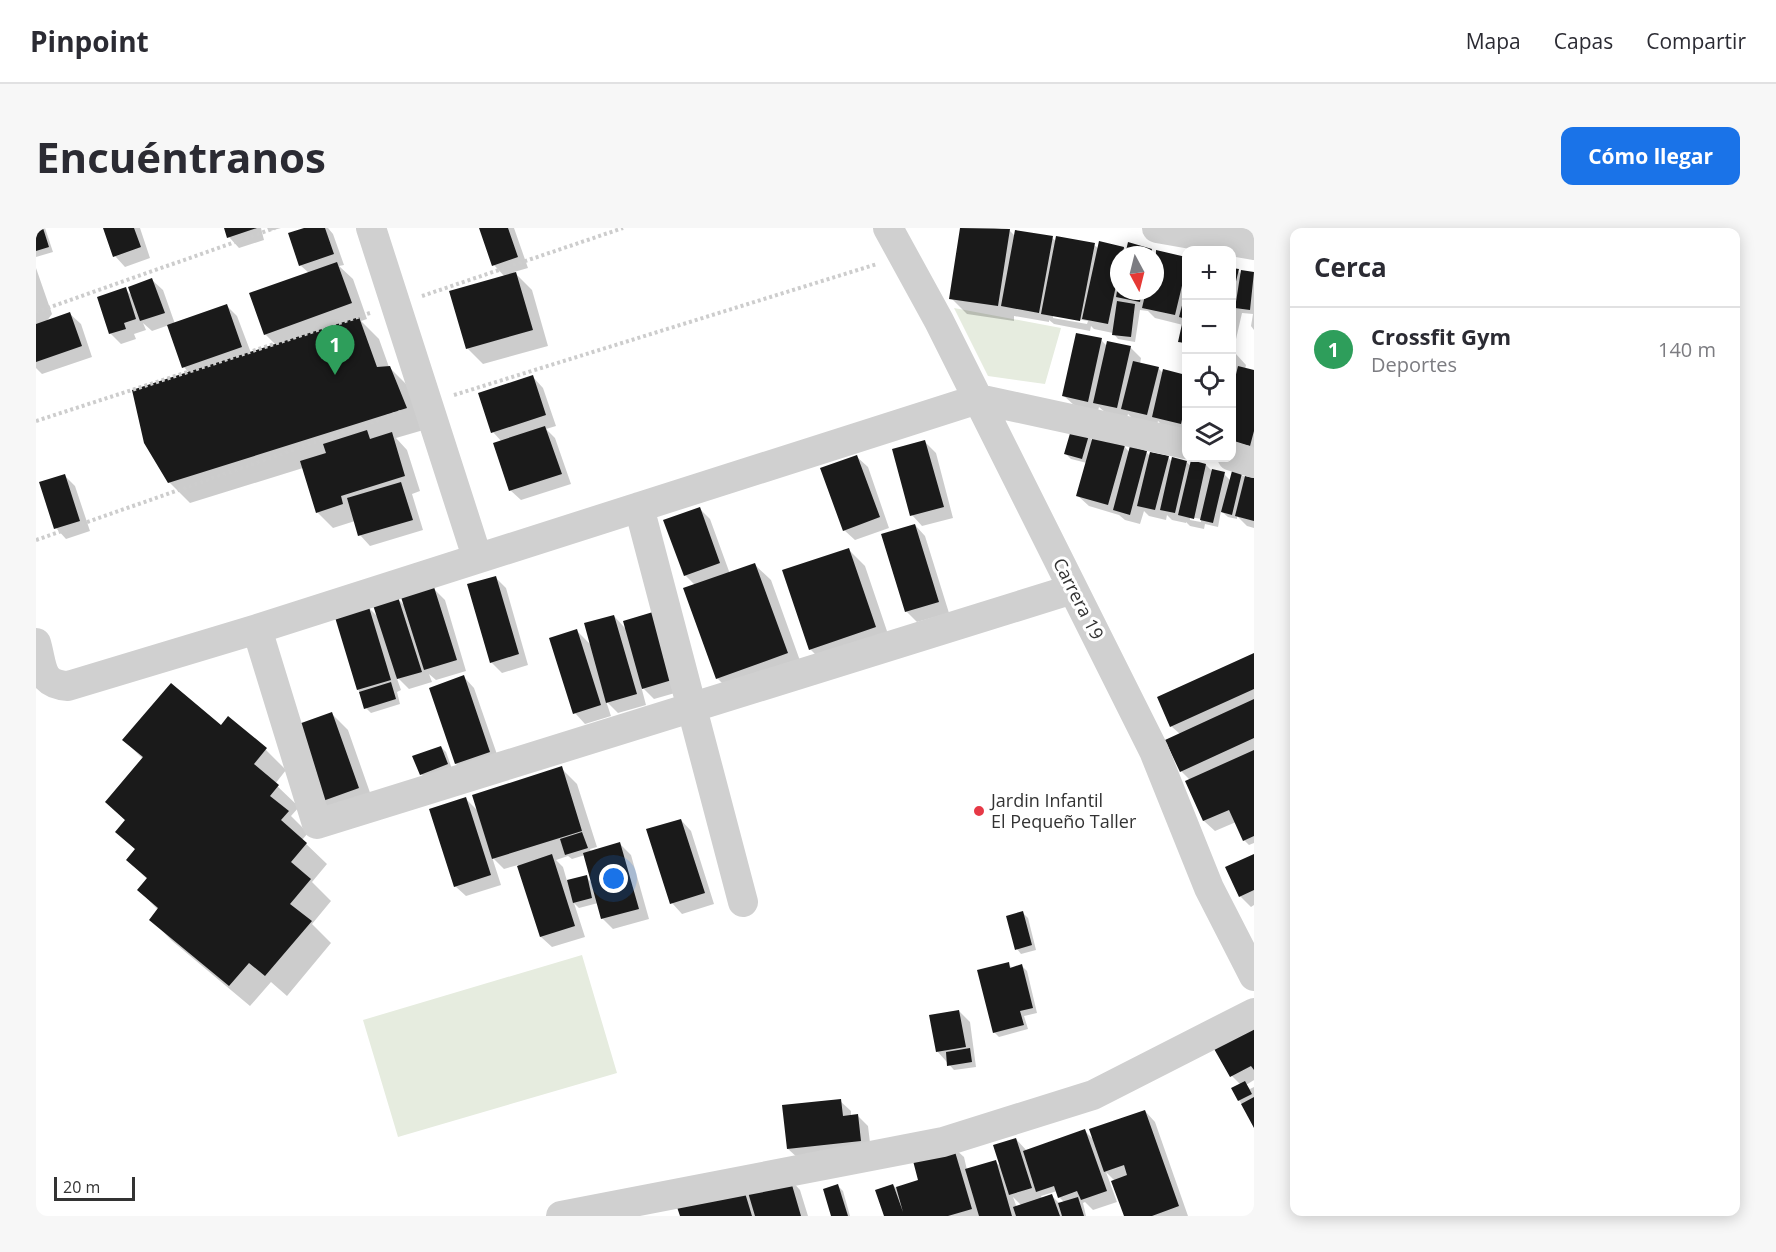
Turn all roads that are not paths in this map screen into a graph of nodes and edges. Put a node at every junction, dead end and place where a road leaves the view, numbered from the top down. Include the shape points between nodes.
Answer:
1 (371, 228) edge
2 (888, 228) edge
3 (1157, 228) edge
4 (1254, 245) edge
5 (978, 399) junction
6 (1182, 443) edge
7 (1236, 457) edge
8 (1254, 463) edge
9 (639, 507) junction
10 (477, 557) junction
11 (1073, 589) junction
12 (257, 628) junction
13 (36, 644) edge
14 (692, 707) junction
15 (743, 902) dead end
16 (1254, 976) edge
17 (1254, 1013) edge
18 (561, 1216) edge

1 - 10 street
2 - 5 street, Carrera 19
3 - 4 street
5 - 6 street
5 - 9 street
5 - 11 street, Carrera 19
7 - 8 street
9 - 10 street
9 - 14 street
10 - 12 street
11 - 14 street
11 - 16 street, Carrera 19 via 1154,751 1209,888
12 - 13 street via 68,686 54,685 46,679
12 - 14 street via 317,824
14 - 15 street
17 - 18 street via 1093,1095 943,1142

